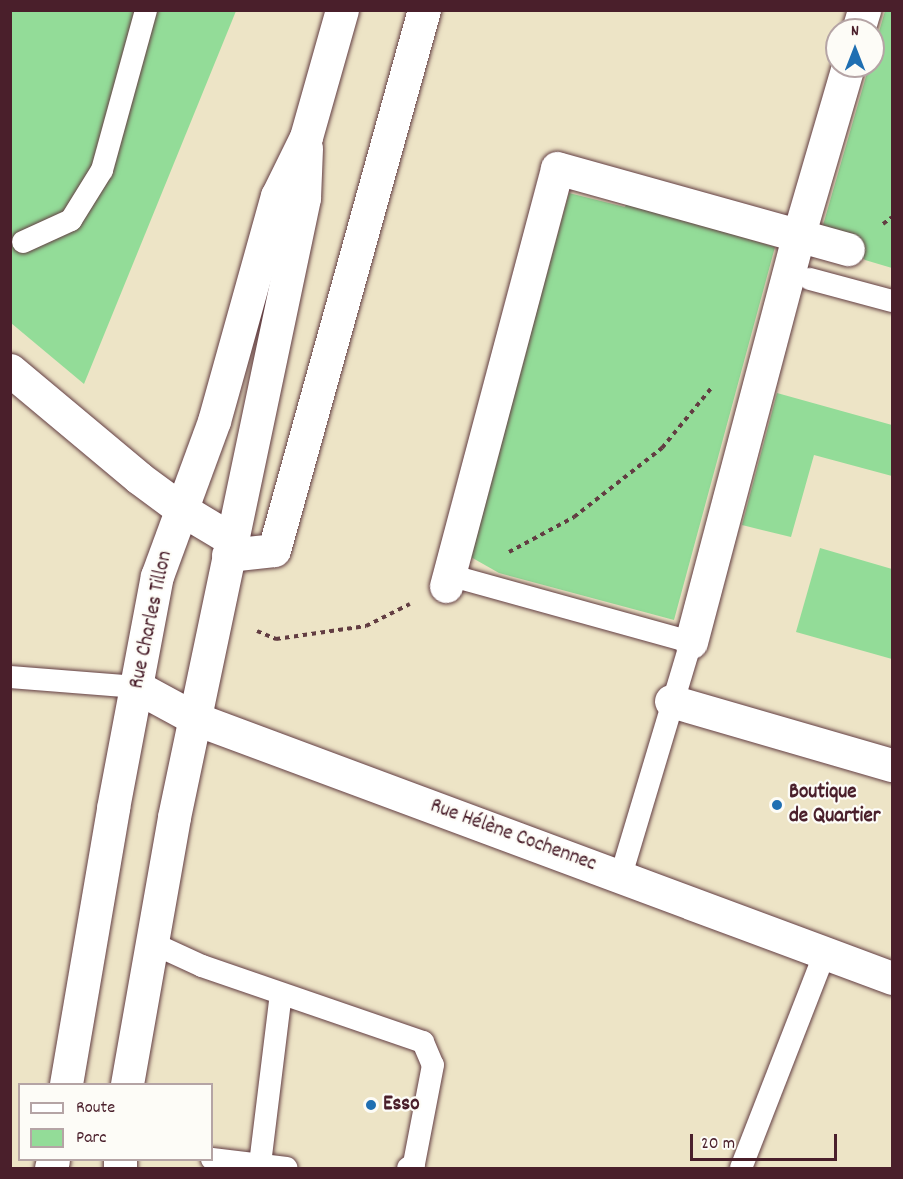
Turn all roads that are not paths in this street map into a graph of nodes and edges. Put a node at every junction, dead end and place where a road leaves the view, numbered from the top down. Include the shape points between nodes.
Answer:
1 (146, 10) edge
2 (342, 10) edge
3 (424, 10) edge
4 (844, 78) edge
5 (306, 137) junction
6 (798, 237) junction
7 (23, 242) dead end
8 (848, 249) road end
9 (810, 279) dead end
10 (892, 301) edge
11 (10, 370) edge
12 (181, 509) junction
13 (229, 547) junction
14 (453, 582) joint
15 (691, 642) junction
16 (10, 677) edge
17 (137, 687) junction
18 (671, 700) junction
19 (196, 718) junction
20 (892, 765) edge
21 (621, 876) junction
22 (152, 943) junction
23 (825, 952) junction
24 (892, 978) edge
25 (281, 994) junction
26 (66, 1083) edge
27 (128, 1083) edge
28 (213, 1159) edge
29 (260, 1164) junction
30 (286, 1168) edge
31 (408, 1168) edge
32 (741, 1168) edge

1 - 7 lane via 102,170 71,220
2 - 5 street, Rue Charles Tillon
3 - 13 street via 274,550
4 - 6 street
5 - 12 street, Rue Charles Tillon via 277,196 214,421
5 - 13 street, Rue Charles Tillon via 304,198
6 - 8 street
6 - 14 street via 557,168
6 - 15 street
9 - 10 lane
11 - 12 street
12 - 13 street
12 - 17 street, Rue Charles Tillon via 157,576
13 - 19 street, Rue Charles Tillon
14 - 15 lane
15 - 18 lane
16 - 17 lane
17 - 19 street, Rue Hélène Cochennec
17 - 26 street, Rue Charles Tillon
18 - 20 street
18 - 21 lane
19 - 21 street, Rue Hélène Cochennec
19 - 22 street, Rue Charles Tillon
21 - 23 street, Rue Hélène Cochennec
22 - 25 lane via 202,966
22 - 27 street, Rue Charles Tillon
23 - 24 street, Rue Hélène Cochennec
23 - 32 lane
25 - 29 lane
25 - 31 lane via 423,1042 433,1065 414,1164
28 - 29 lane
29 - 30 lane

